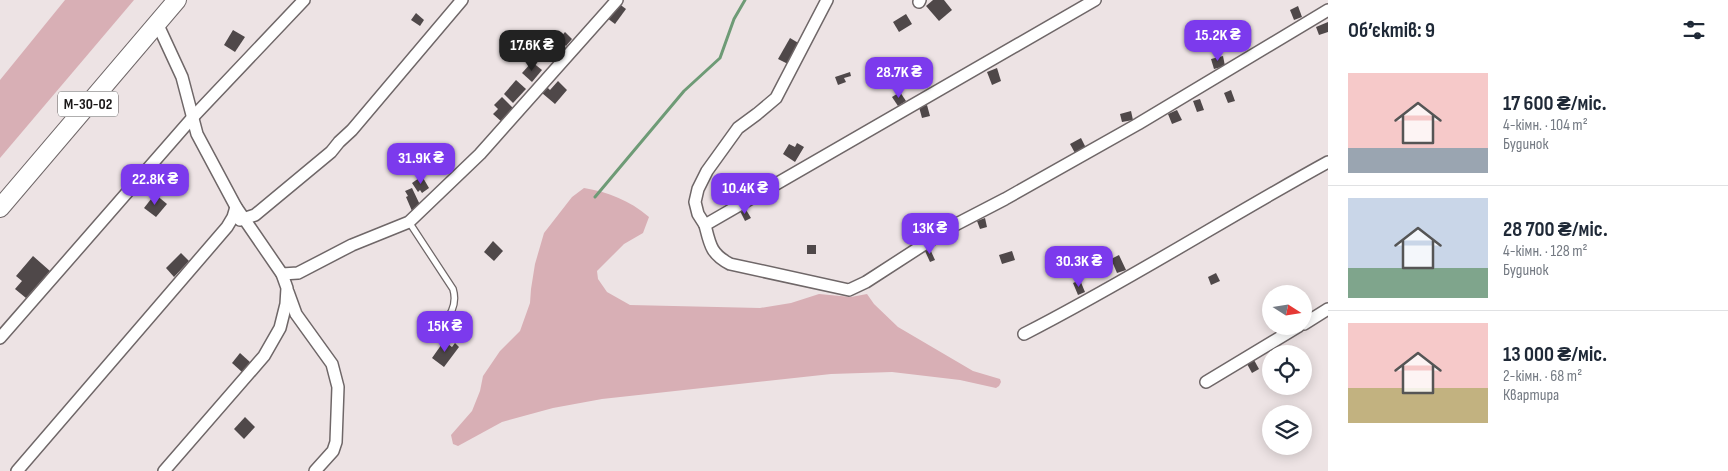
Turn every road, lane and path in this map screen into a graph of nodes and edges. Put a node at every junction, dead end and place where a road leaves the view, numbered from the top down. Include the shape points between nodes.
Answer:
1 (177, 0) edge
2 (304, 0) edge
3 (462, 0) edge
4 (617, 0) edge
5 (827, 0) edge
6 (1095, 0) edge
7 (1328, 10) edge
8 (157, 23) junction
9 (193, 117) junction
10 (1328, 162) edge
11 (236, 207) junction
12 (0, 208) edge
13 (245, 219) junction
14 (410, 222) junction
15 (705, 225) junction
16 (227, 227) junction
17 (282, 274) junction
18 (287, 288) junction
19 (1328, 309) edge
20 (1312, 319) edge
21 (1024, 334) dead end
22 (1284, 335) edge
23 (434, 336) dead end
24 (0, 338) edge
25 (1206, 382) dead end
26 (17, 471) edge
27 (164, 471) edge
28 (315, 471) edge

1 - 8 main road, М-30-02
2 - 9 street
3 - 13 street via 331,152
4 - 14 street via 480,154
5 - 15 street via 776,98 738,128 707,171 695,202
6 - 15 street
7 - 15 street via 1146,119 951,227 849,290 730,264 714,253
8 - 9 street via 182,77
8 - 12 main road, М-30-02
9 - 11 street via 197,134
9 - 24 street
10 - 21 street via 1115,286
11 - 13 street
11 - 16 street
13 - 16 street
13 - 17 street
14 - 17 street via 352,245 298,273
14 - 23 lane via 455,296 454,308
16 - 26 street
17 - 18 street
18 - 27 street via 280,328 264,356
18 - 28 street via 296,314 332,364 338,387 336,442 333,451
19 - 20 street
22 - 25 street

